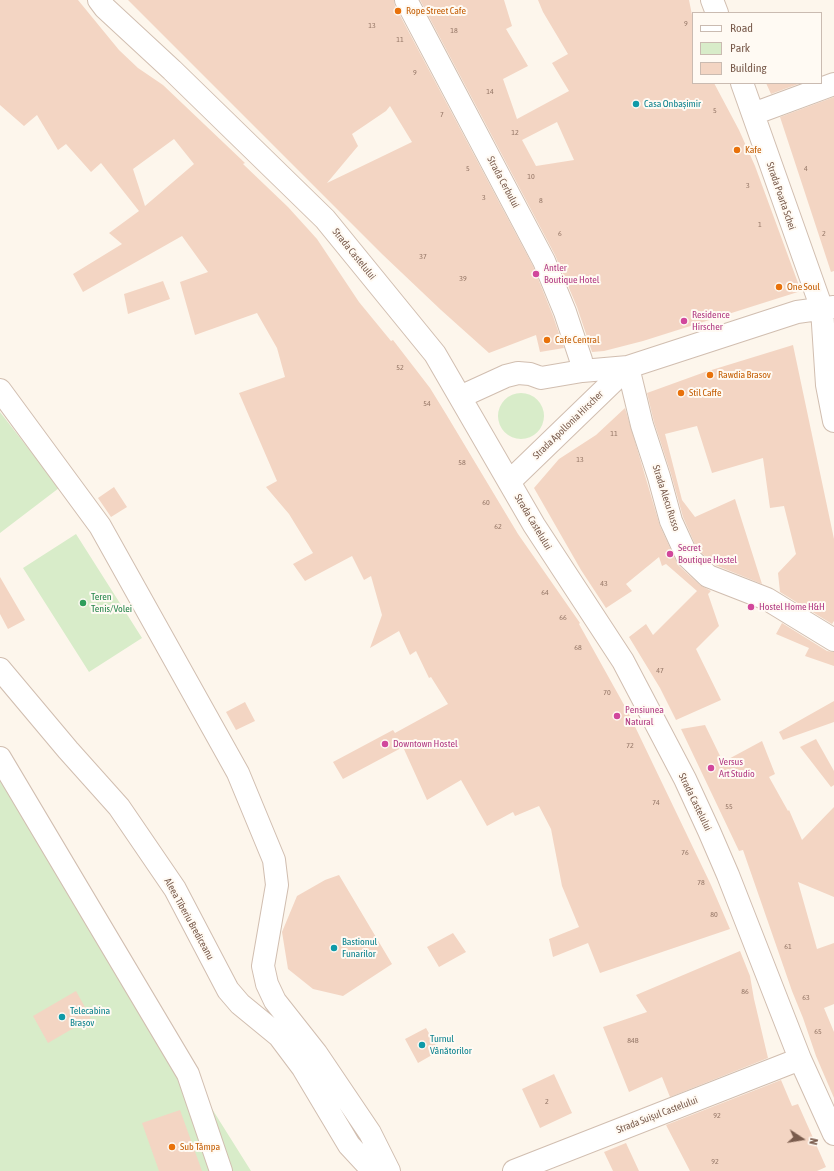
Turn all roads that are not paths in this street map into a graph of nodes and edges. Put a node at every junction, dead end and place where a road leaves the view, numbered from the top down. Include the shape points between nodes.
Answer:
1 (406, 0) edge
2 (712, 0) edge
3 (108, 3) edge
4 (717, 12) edge
5 (742, 84) edge
6 (834, 84) edge
7 (753, 114) junction
8 (828, 308) edge
9 (628, 367) junction
10 (582, 371) junction
11 (0, 390) edge
12 (460, 397) junction
13 (834, 421) edge
14 (509, 482) junction
15 (834, 640) edge
16 (0, 669) edge
17 (0, 758) edge
18 (800, 1059) junction
19 (834, 1134) edge
20 (349, 1145) junction
21 (221, 1171) edge
22 (356, 1171) edge
23 (373, 1171) edge
24 (389, 1171) edge
25 (514, 1171) edge

1 - 10 street, Strada Cerbului via 544,261 568,319
2 - 4 street
3 - 12 street, Strada Castelului via 172,70 325,219 435,354
5 - 7 street, Strada Poarta Schei
6 - 7 street
7 - 8 street, Strada Poarta Schei
8 - 9 street, Strada Apollonia Hirscher via 797,312
8 - 13 street, Strada Poarta Schei via 827,385
9 - 10 street, Strada Apollonia Hirscher
9 - 14 street, Strada Apollonia Hirscher
9 - 15 street, Strada Alecu Russo via 642,425 671,521 687,556 708,576 767,599
10 - 12 street, Strada Apollonia Hirscher via 541,378 518,373
11 - 24 street via 100,526 238,773 274,860 277,885 263,966 267,984 275,1001 316,1053 370,1133
12 - 14 street, Strada Castelului
14 - 18 street, Strada Castelului via 534,525 623,661 685,779 728,875
16 - 20 street, Aleea Tiberiu Brediceanu via 119,807 175,889 228,990 240,1004 279,1036 303,1068
17 - 21 street via 188,1074
18 - 19 street, Strada Castelului
18 - 25 street, Strada Suișul Castelului
20 - 22 street
20 - 23 street, Aleea Tiberiu Brediceanu

